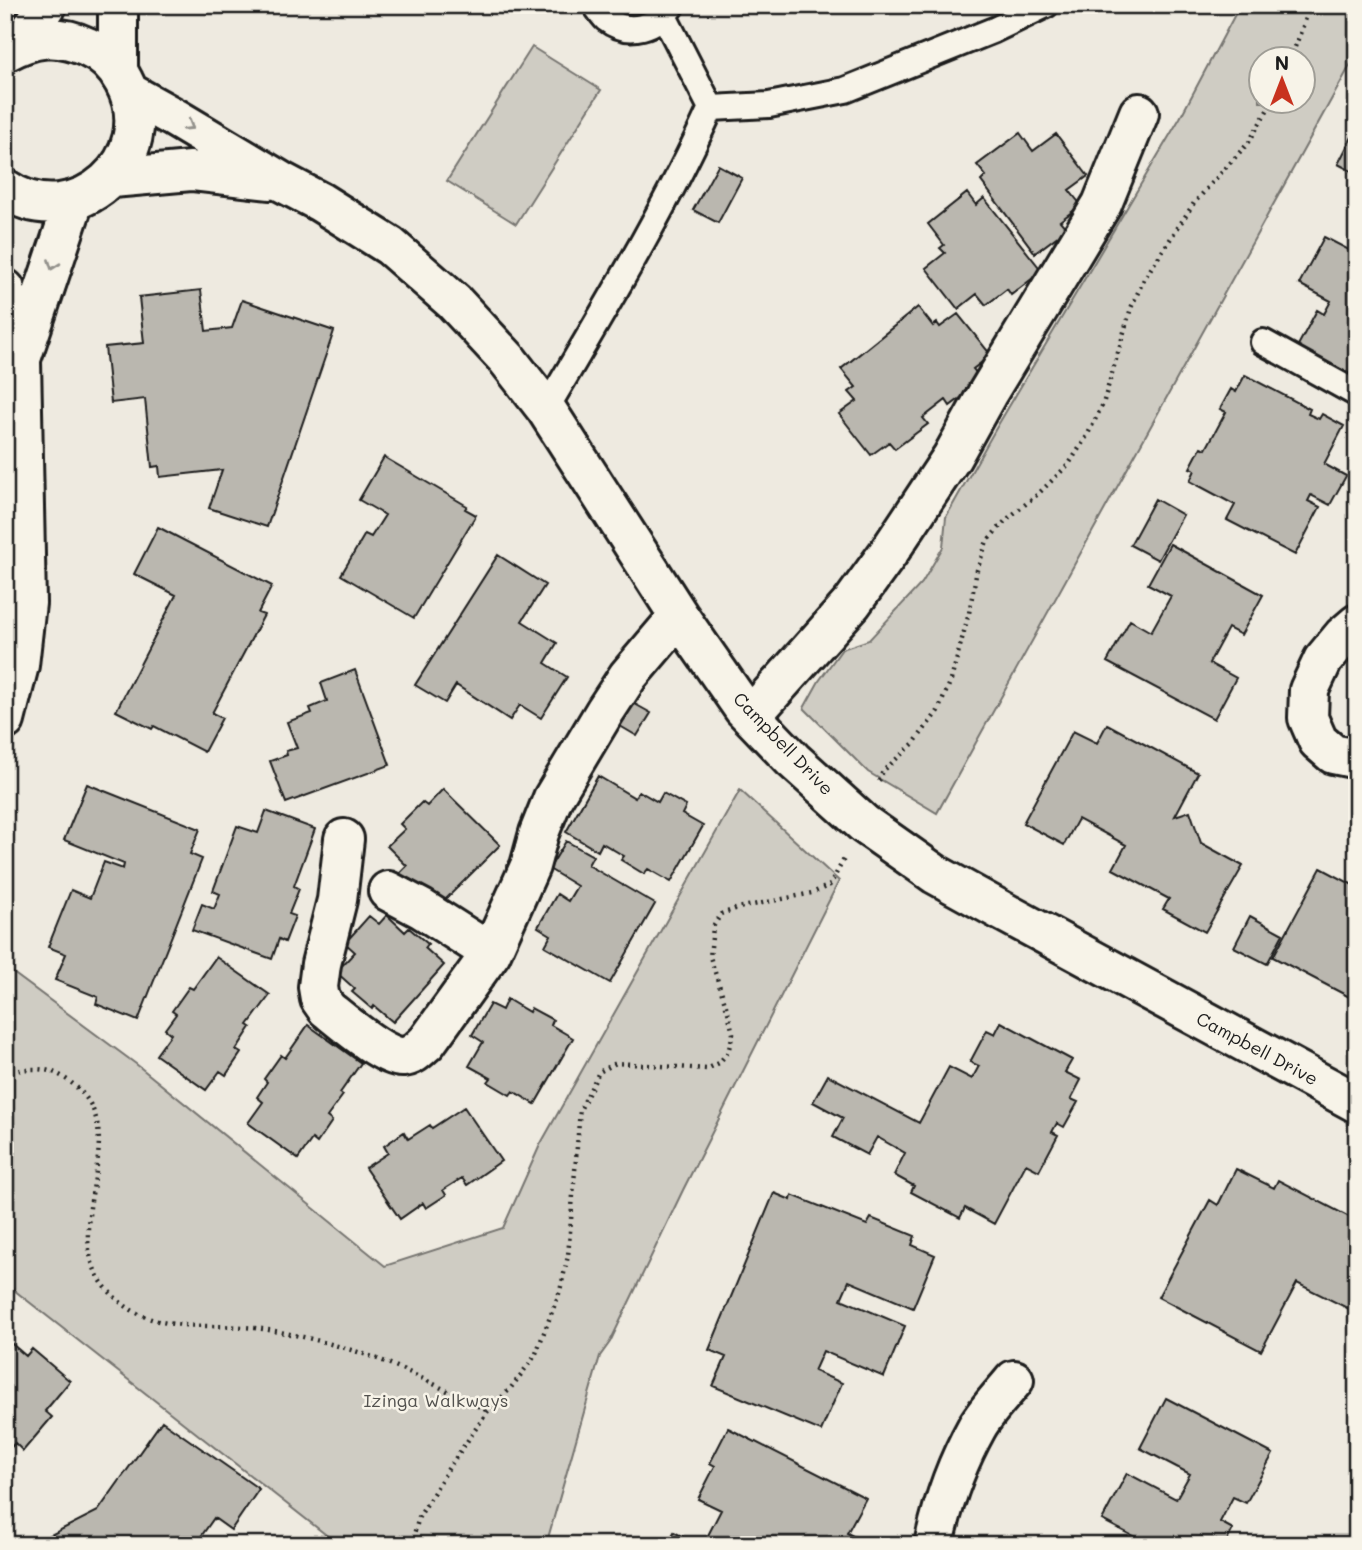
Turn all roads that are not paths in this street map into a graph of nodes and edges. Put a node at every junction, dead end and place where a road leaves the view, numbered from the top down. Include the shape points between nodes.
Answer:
1 (47, 5) edge
2 (118, 5) edge
3 (595, 5) edge
4 (1046, 5) edge
5 (668, 11) edge
6 (14, 47) edge
7 (124, 81) junction
8 (711, 108) junction
9 (1139, 113) dead end
10 (112, 178) junction
11 (282, 182) junction
12 (5, 189) edge
13 (74, 201) junction
14 (5, 289) edge
15 (1263, 342) dead end
16 (21, 361) junction
17 (1357, 394) edge
18 (546, 409) junction
19 (679, 616) junction
20 (1357, 624) edge
21 (751, 716) junction
22 (5, 720) edge
23 (1357, 759) edge
24 (344, 839) dead end
25 (388, 891) dead end
26 (491, 953) junction
27 (1357, 1103) edge
28 (1014, 1380) dead end
29 (934, 1545) edge

1 - 6 street
2 - 7 street
3 - 5 lane via 605,18 635,28 651,25
4 - 8 lane via 845,90 769,105
5 - 8 lane
6 - 7 street, Campbell Drive via 48,37 74,41 98,52
7 - 10 street via 135,115 133,138
7 -> 11 street, Campbell Drive
8 - 18 lane via 643,245
9 - 21 street via 1101,204 952,457 852,603
10 - 11 street via 191,171
10 - 13 street
11 - 18 street, Campbell Drive via 390,246 454,302
12 - 13 street via 32,201
13 -> 16 street
14 - 16 street
15 - 17 lane
16 - 22 street via 26,603 19,665
18 - 19 street, Campbell Drive
19 - 21 street, Campbell Drive
19 - 26 street via 628,676 553,798 530,866
20 - 23 street via 1323,660 1309,691 1308,718 1318,741 1333,754
21 - 27 street, Campbell Drive via 864,824 935,874
24 - 26 street via 337,900 318,987 327,1009 388,1054 414,1054
25 - 26 street
28 - 29 street via 978,1426 956,1473

